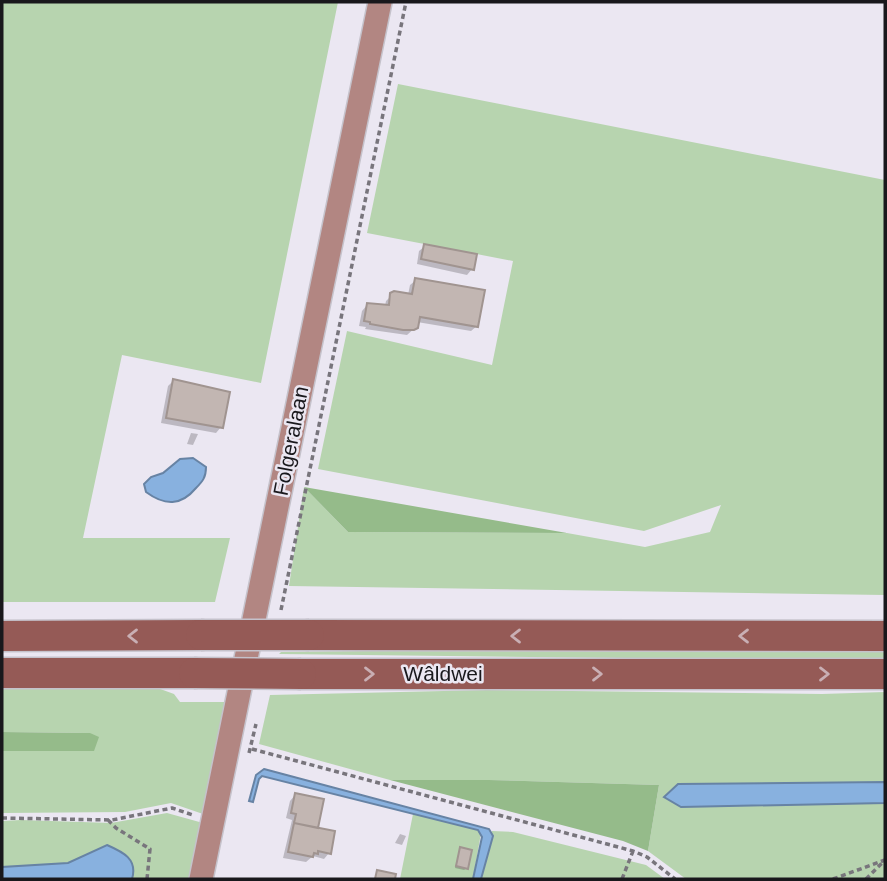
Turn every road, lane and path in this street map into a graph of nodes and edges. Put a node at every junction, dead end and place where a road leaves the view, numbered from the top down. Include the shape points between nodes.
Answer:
1 (380, 2) edge
2 (406, 2) edge
3 (280, 616) dead end
4 (2, 636) edge
5 (885, 636) edge
6 (2, 673) edge
7 (885, 674) edge
8 (257, 722) dead end
9 (2, 818) edge
10 (212, 819) junction
11 (108, 820) junction
12 (633, 851) junction
13 (885, 860) edge
14 (147, 879) edge
15 (201, 879) edge
16 (622, 879) edge
17 (676, 879) edge
18 (833, 879) edge
19 (866, 879) edge

1 - 10 main road, Folgeralaan
2 - 3 path
5 -> 4 highway, Wâldwei, bridge
6 -> 7 highway, Wâldwei, bridge
8 - 12 path via 252,749
9 - 11 path
10 - 11 path via 172,808
10 - 15 main road, Folgeralaan
11 - 14 path via 150,849
12 - 16 path
12 - 17 path
13 - 18 path
13 - 19 path

